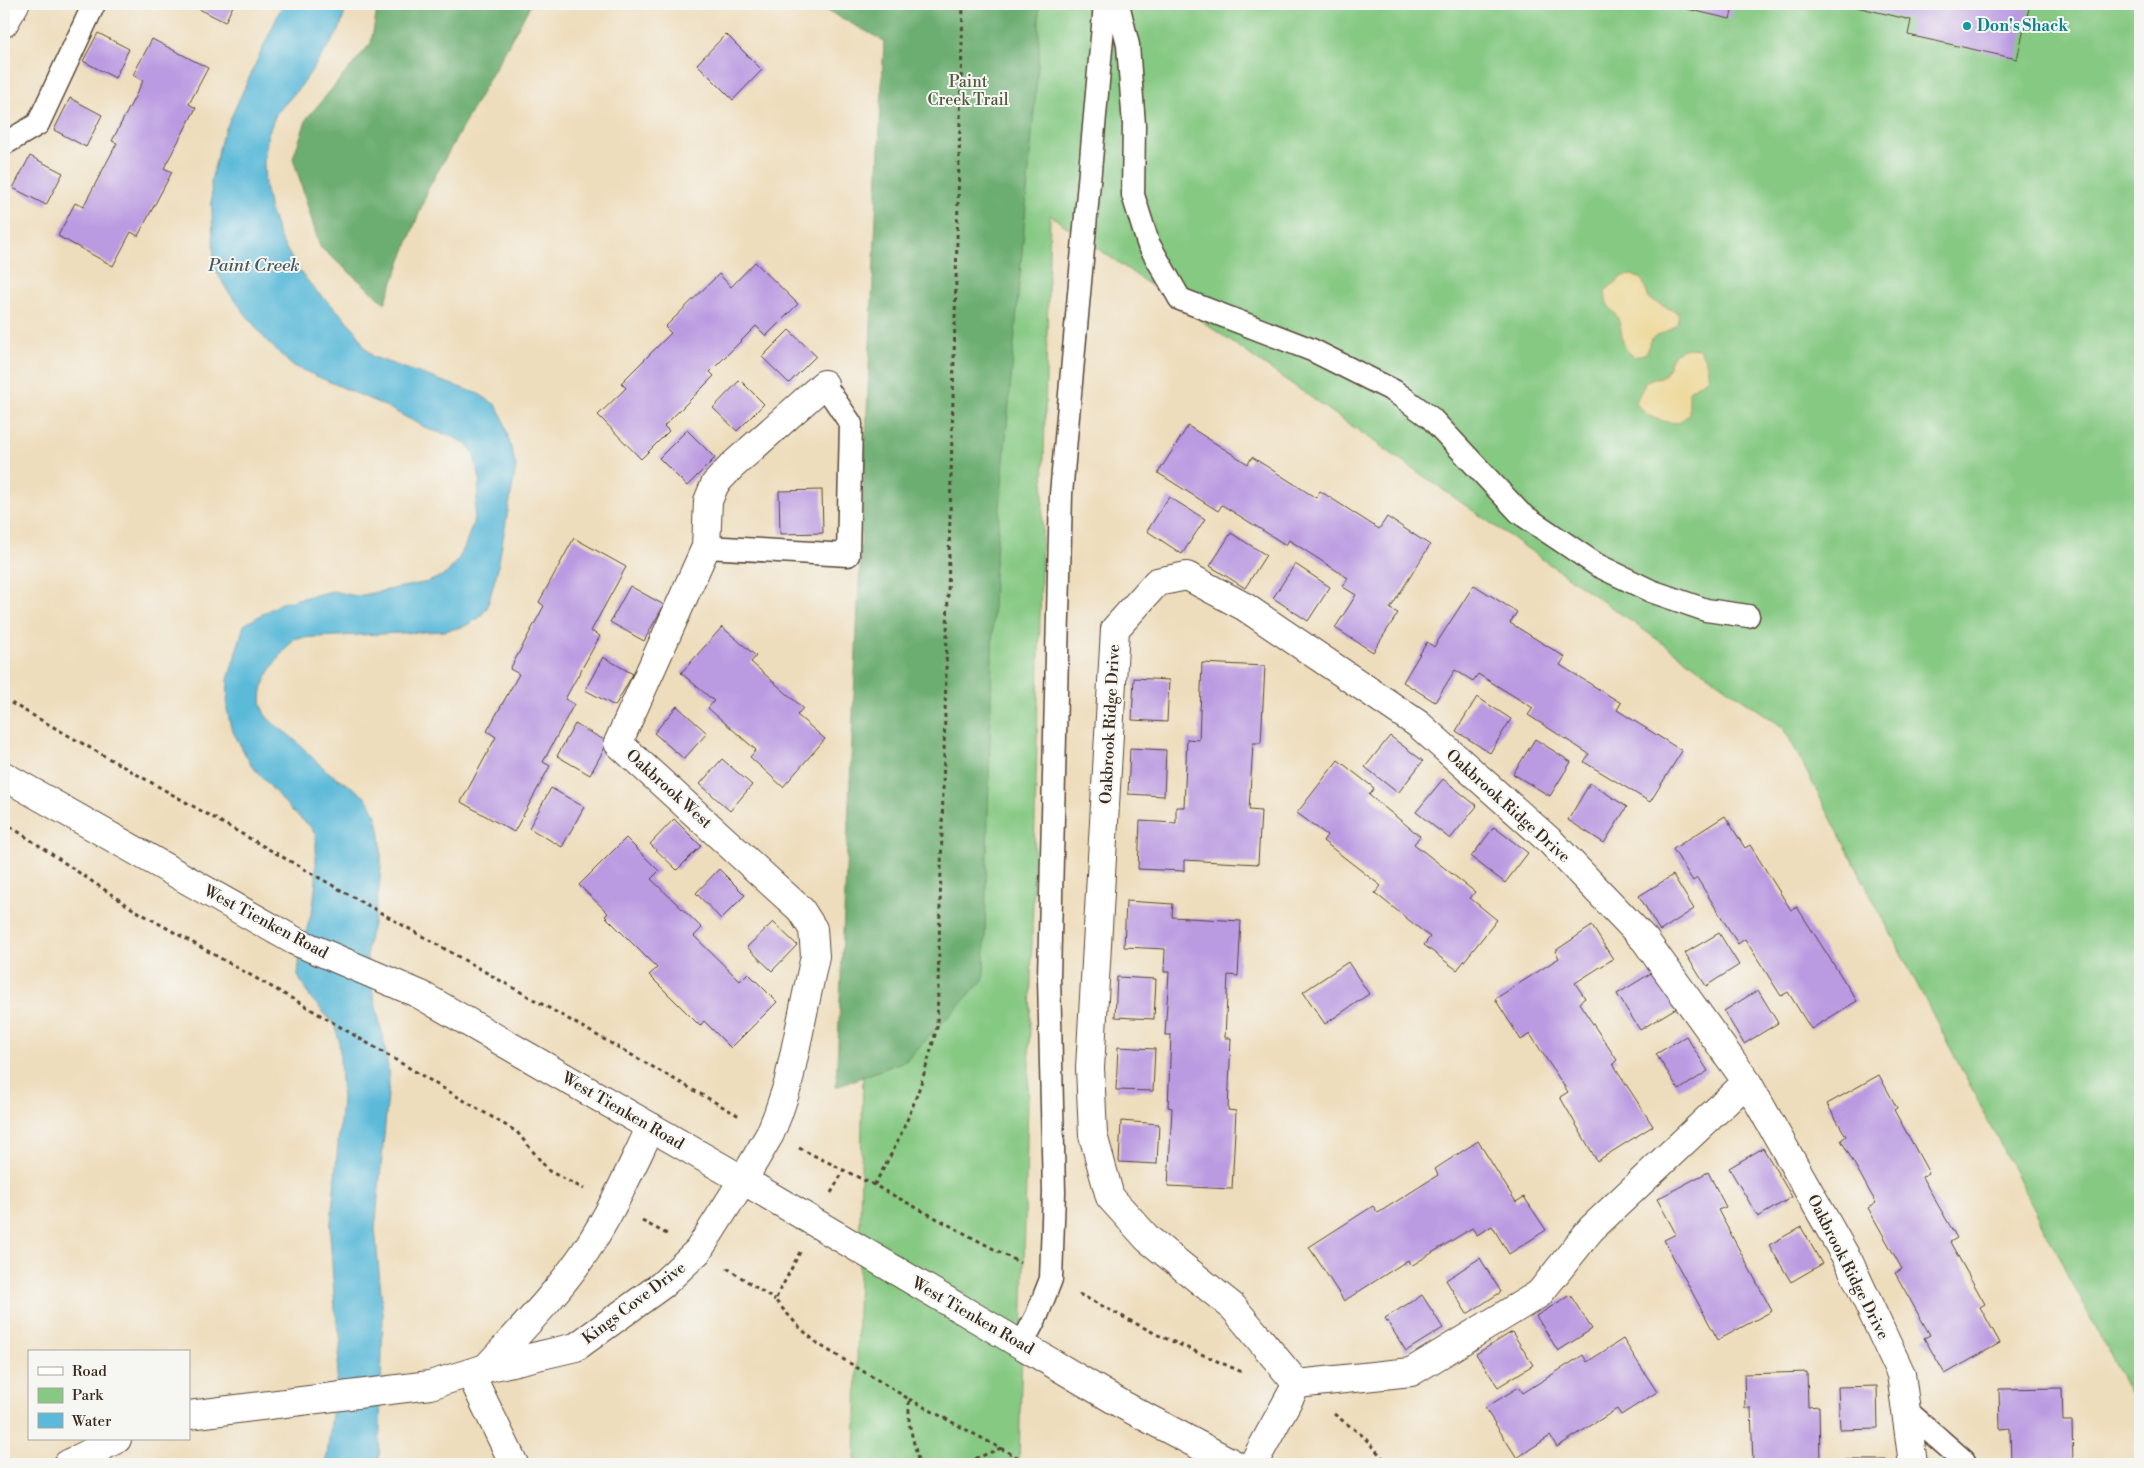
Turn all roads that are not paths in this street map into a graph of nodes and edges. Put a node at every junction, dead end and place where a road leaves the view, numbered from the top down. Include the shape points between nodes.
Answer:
1 (15, 4) edge
2 (94, 4) edge
3 (1105, 4) edge
4 (1118, 4) edge
5 (4, 23) edge
6 (4, 144) edge
7 (824, 384) joint
8 (706, 547) junction
9 (1748, 616) dead end
10 (4, 776) edge
11 (1747, 1082) junction
12 (651, 1127) junction
13 (743, 1180) junction
14 (1022, 1344) junction
15 (478, 1371) junction
16 (1297, 1384) junction
17 (1908, 1411) junction
18 (190, 1416) edge
19 (115, 1440) edge
20 (68, 1464) edge
21 (514, 1464) edge
22 (1234, 1464) edge
23 (1253, 1464) edge
24 (1912, 1464) edge
25 (1964, 1464) edge

1 - 5 street
2 - 6 lane via 38,124
3 - 14 lane via 1060,494 1050,977 1054,1192 1051,1279 1038,1315
4 - 9 lane via 1128,45 1134,125 1133,195 1148,243 1180,300 1312,350 1394,390 1431,418 1520,513 1597,565 1652,591 1706,610
7 - 8 street, Oakbrook West via 715,484 708,501
7 - 8 lane via 851,424 848,555
8 - 13 street, Oakbrook West via 618,742 801,910 813,929 815,956 788,1084 770,1134
10 - 12 street, West Tienken Road via 296,941 419,994
11 - 16 street via 1591,1230 1540,1294 1411,1372
11 - 16 street, Oakbrook Ridge Drive via 1645,940 1551,842 1418,724 1246,607 1188,576 1157,582 1115,629 1090,1068 1093,1135 1110,1197 1148,1239 1233,1307
11 - 17 street, Oakbrook Ridge Drive via 1850,1264 1901,1374
12 - 13 street, West Tienken Road
12 - 15 street via 613,1205 587,1249 554,1295
13 - 14 street, West Tienken Road
13 - 15 street, Kings Cove Drive via 698,1251 662,1285 576,1347
14 - 22 street, West Tienken Road via 1123,1405
15 - 18 street, Kings Cove Drive via 430,1385
15 - 21 street
16 - 23 street
17 - 24 street, Oakbrook Ridge Drive
17 - 25 lane
19 - 20 street

